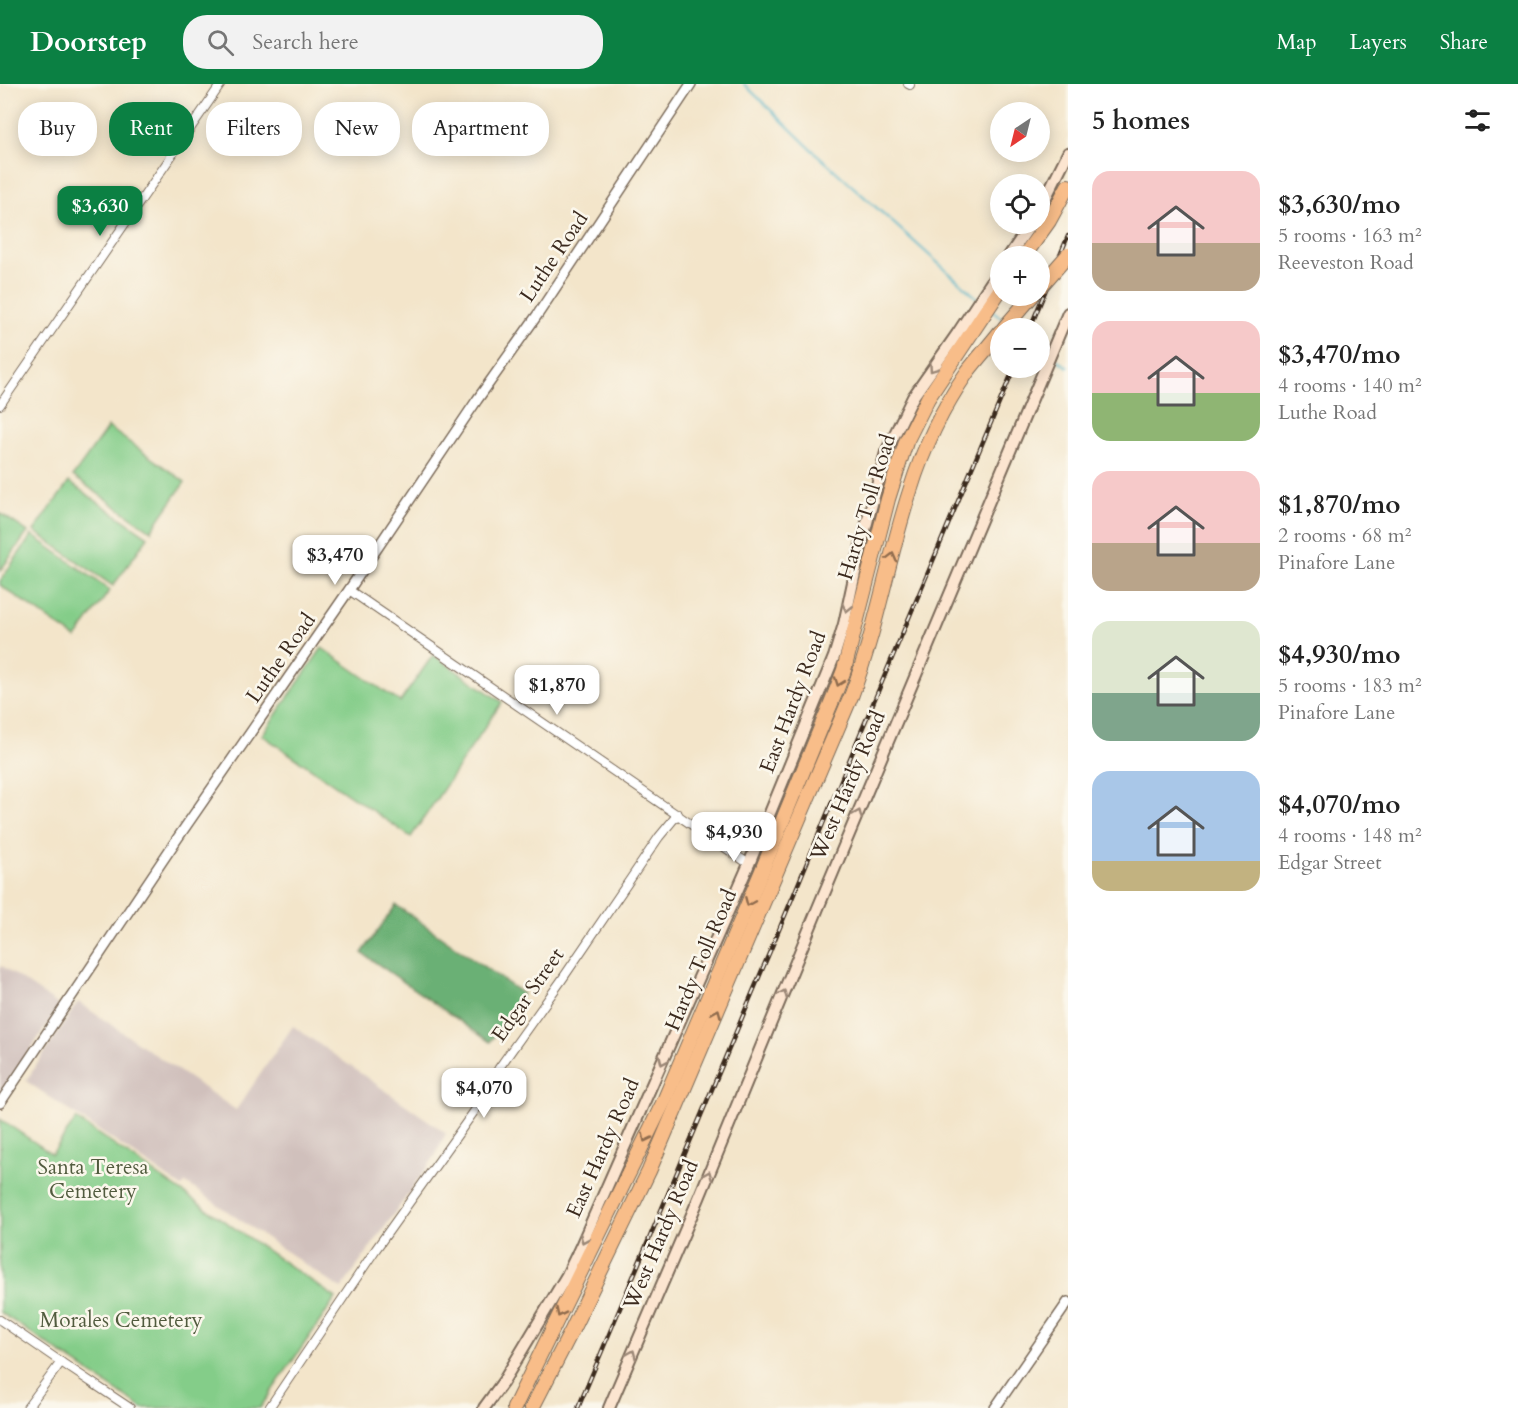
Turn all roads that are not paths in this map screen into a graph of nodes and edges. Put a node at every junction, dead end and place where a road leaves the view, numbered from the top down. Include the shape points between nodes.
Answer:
1 (220, 84) edge
2 (691, 84) edge
3 (1068, 153) edge
4 (1068, 186) edge
5 (1050, 189) edge
6 (1031, 246) edge
7 (1068, 255) edge
8 (1050, 276) edge
9 (990, 284) edge
10 (990, 305) edge
11 (1023, 306) edge
12 (1068, 313) edge
13 (1013, 318) edge
14 (990, 344) edge
15 (0, 405) edge
16 (350, 590) junction
17 (678, 814) junction
18 (749, 864) junction
19 (0, 1103) edge
20 (1068, 1302) edge
21 (0, 1320) edge
22 (61, 1362) junction
23 (27, 1408) edge
24 (130, 1408) edge
25 (269, 1408) edge
26 (484, 1408) edge
27 (514, 1408) edge
28 (532, 1408) edge
29 (609, 1408) edge
30 (995, 1408) edge

1 - 15 street
2 - 16 street, Luthe Road
3 - 5 main road
4 - 6 highway
7 - 8 highway, bridge
9 -> 18 main road, East Hardy Road via 913,397 886,452 834,657
10 -> 27 highway, Hardy Toll Road via 928,398 906,442 840,681 664,1101
11 - 13 highway
29 -> 12 main road, West Hardy Road
28 -> 14 highway, Hardy Toll Road via 649,1171 852,694 903,511 927,444 968,371
16 - 17 street
16 - 19 street, Luthe Road
17 - 18 street
17 - 25 street, Edgar Street via 511,1050 478,1106
18 -> 26 main road, East Hardy Road via 567,1275
20 - 30 street
21 - 22 street
22 - 23 street
22 - 24 street

